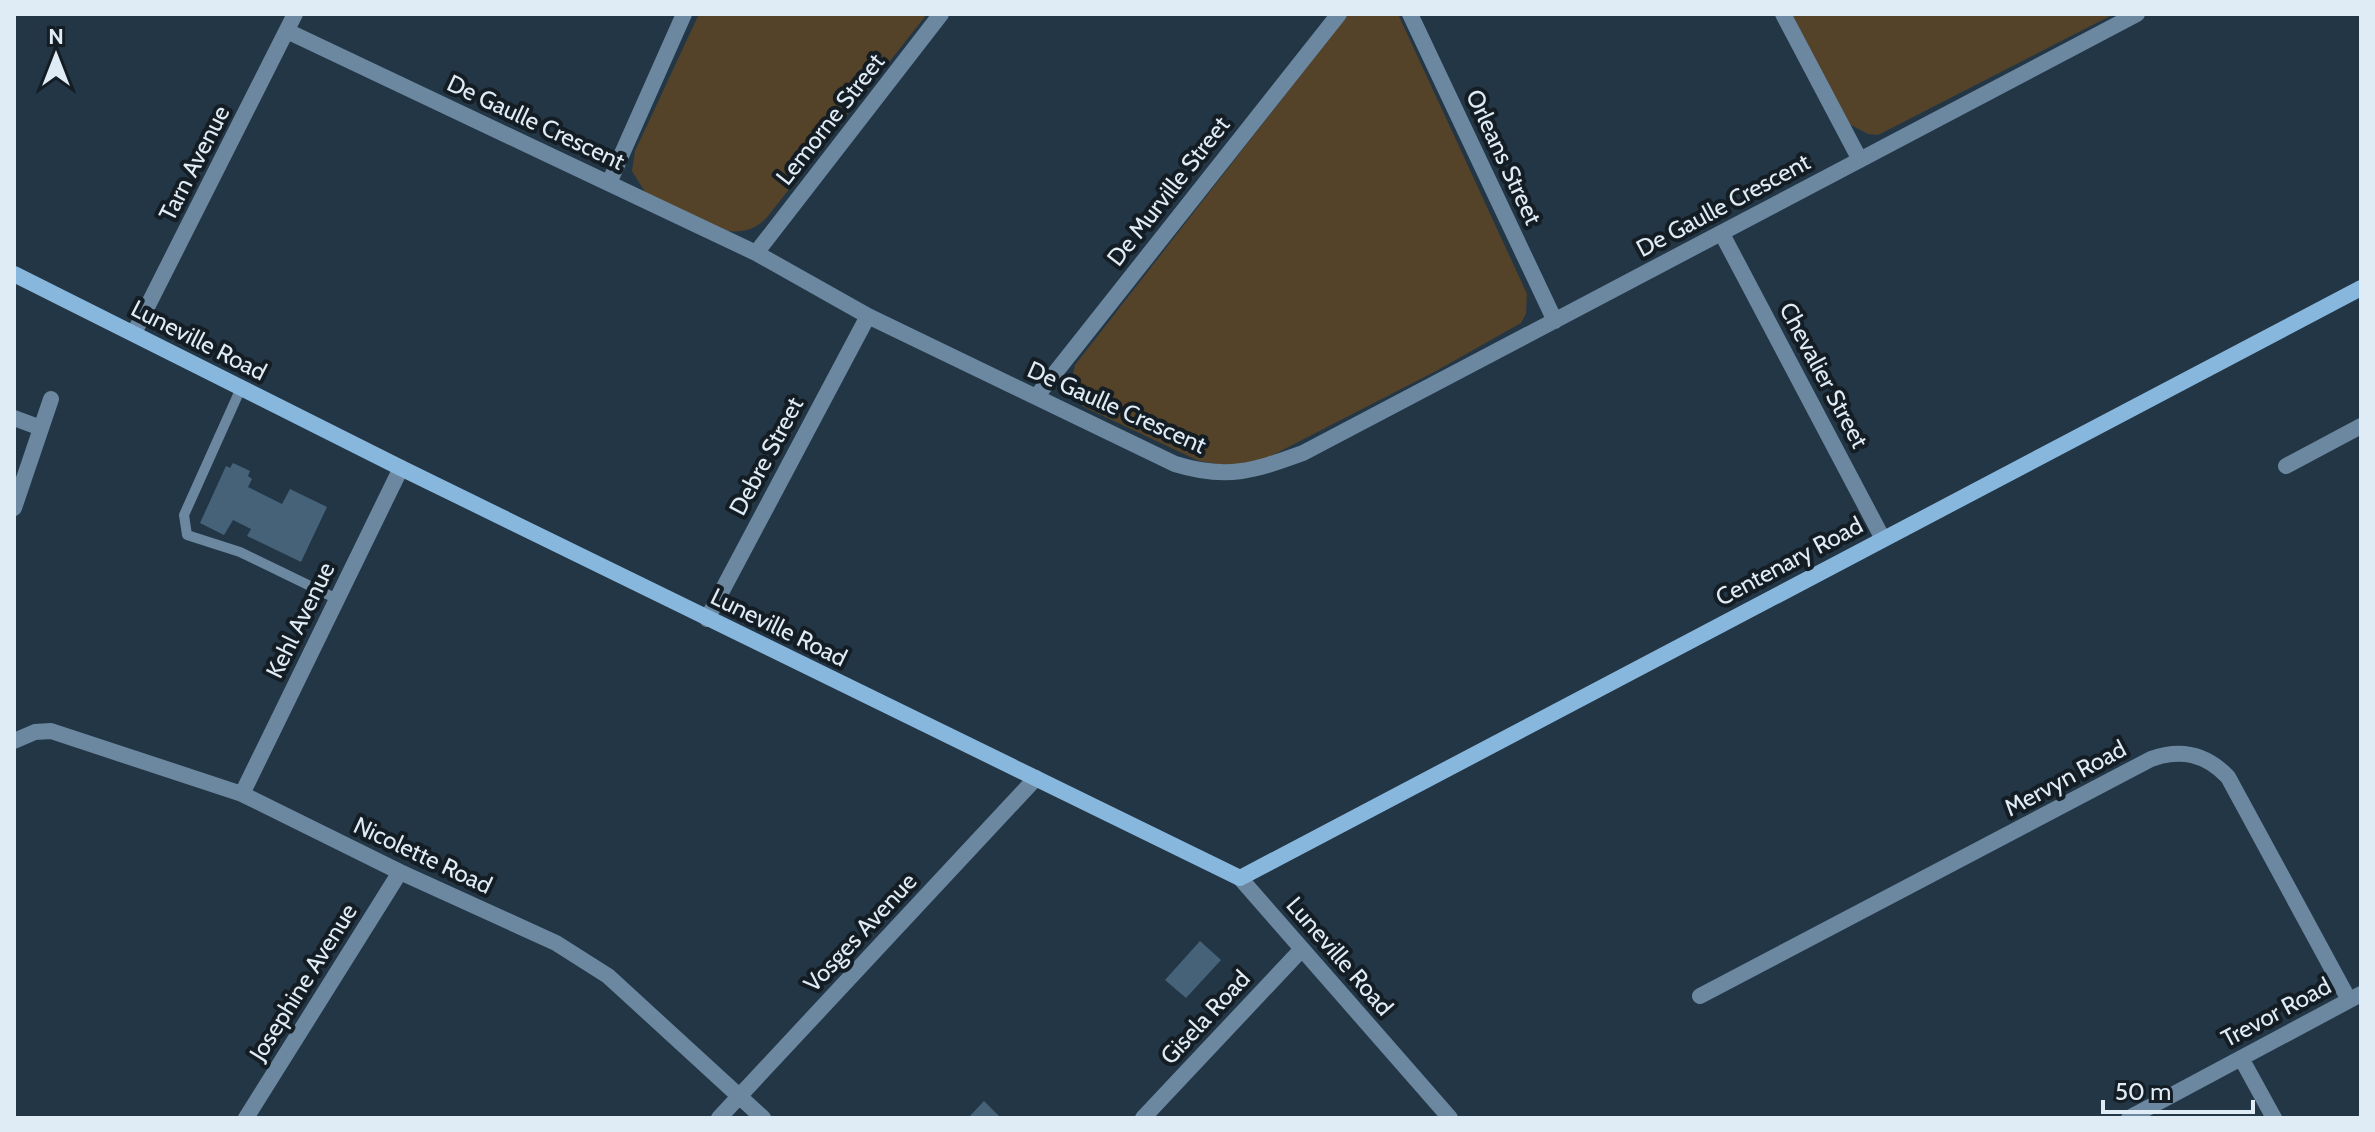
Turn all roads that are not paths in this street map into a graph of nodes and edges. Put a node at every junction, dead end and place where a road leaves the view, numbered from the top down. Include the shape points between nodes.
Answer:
1 (295, 14) edge
2 (684, 14) edge
3 (941, 14) edge
4 (1339, 14) edge
5 (1410, 14) edge
6 (1783, 14) edge
7 (2137, 14) edge
8 (287, 31) junction
9 (1860, 160) junction
10 (609, 183) junction
11 (1722, 234) junction
12 (756, 253) junction
13 (14, 274) edge
14 (2361, 288) edge
15 (868, 316) junction
16 (1555, 321) junction
17 (134, 333) junction
18 (241, 388) junction
19 (1036, 397) junction
20 (51, 399) dead end
21 (14, 418) edge
22 (2361, 426) edge
23 (41, 428) junction
24 (2286, 466) dead end
25 (401, 468) junction
26 (14, 508) edge
27 (1883, 539) junction
28 (337, 599) junction
29 (707, 619) junction
30 (14, 741) edge
31 (1036, 778) junction
32 (242, 794) junction
33 (400, 872) junction
34 (1240, 878) junction
35 (1302, 949) junction
36 (1700, 996) dead end
37 (2355, 997) edge
38 (2241, 1058) junction
39 (740, 1097) junction
40 (246, 1118) edge
41 (719, 1118) edge
42 (763, 1118) edge
43 (1143, 1118) edge
44 (1450, 1118) edge
45 (2129, 1118) edge
46 (2274, 1118) edge

1 - 8 street, Tarn Avenue
2 - 10 street
3 - 12 street, Lemorne Street
4 - 19 street, De Murville Street
5 - 16 street, Orleans Street
6 - 9 street
7 - 9 street, De Gaulle Crescent
8 - 10 street, De Gaulle Crescent
8 - 17 street, Tarn Avenue
9 - 11 street, De Gaulle Crescent
10 - 12 street, De Gaulle Crescent
11 - 16 street, De Gaulle Crescent
11 - 27 street, Chevalier Street
12 - 15 street, De Gaulle Crescent
13 - 17 street, Luneville Road
14 - 27 street, Centenary Road
15 - 19 street, De Gaulle Crescent
15 - 29 street, Debre Street
16 - 19 street, De Gaulle Crescent via 1303,453 1238,473 1204,473 1175,464
17 - 18 street, Luneville Road
18 - 25 street, Luneville Road
18 - 28 lane via 184,515 187,535 240,552
20 - 23 street
21 - 23 street
22 - 24 street
23 - 26 street
25 - 28 street, Kehl Avenue
25 - 29 street, Luneville Road
27 - 34 street, Centenary Road
28 - 32 street, Kehl Avenue
29 - 31 street, Luneville Road
30 - 32 street, Nicolette Road via 51,731
31 - 34 street, Luneville Road
31 - 39 street, Vosges Avenue
32 - 33 street, Nicolette Road
33 - 39 street, Nicolette Road via 588,961
33 - 40 street, Josephine Avenue
34 - 35 street, Luneville Road
35 - 43 street, Gisela Road
35 - 44 street, Luneville Road
36 - 37 street, Mervyn Road via 2151,759 2185,752 2216,765 2228,777
37 - 38 street, Trevor Road
38 - 45 street, Trevor Road
38 - 46 street
39 - 41 street, Vosges Avenue
39 - 42 street, Nicolette Road

